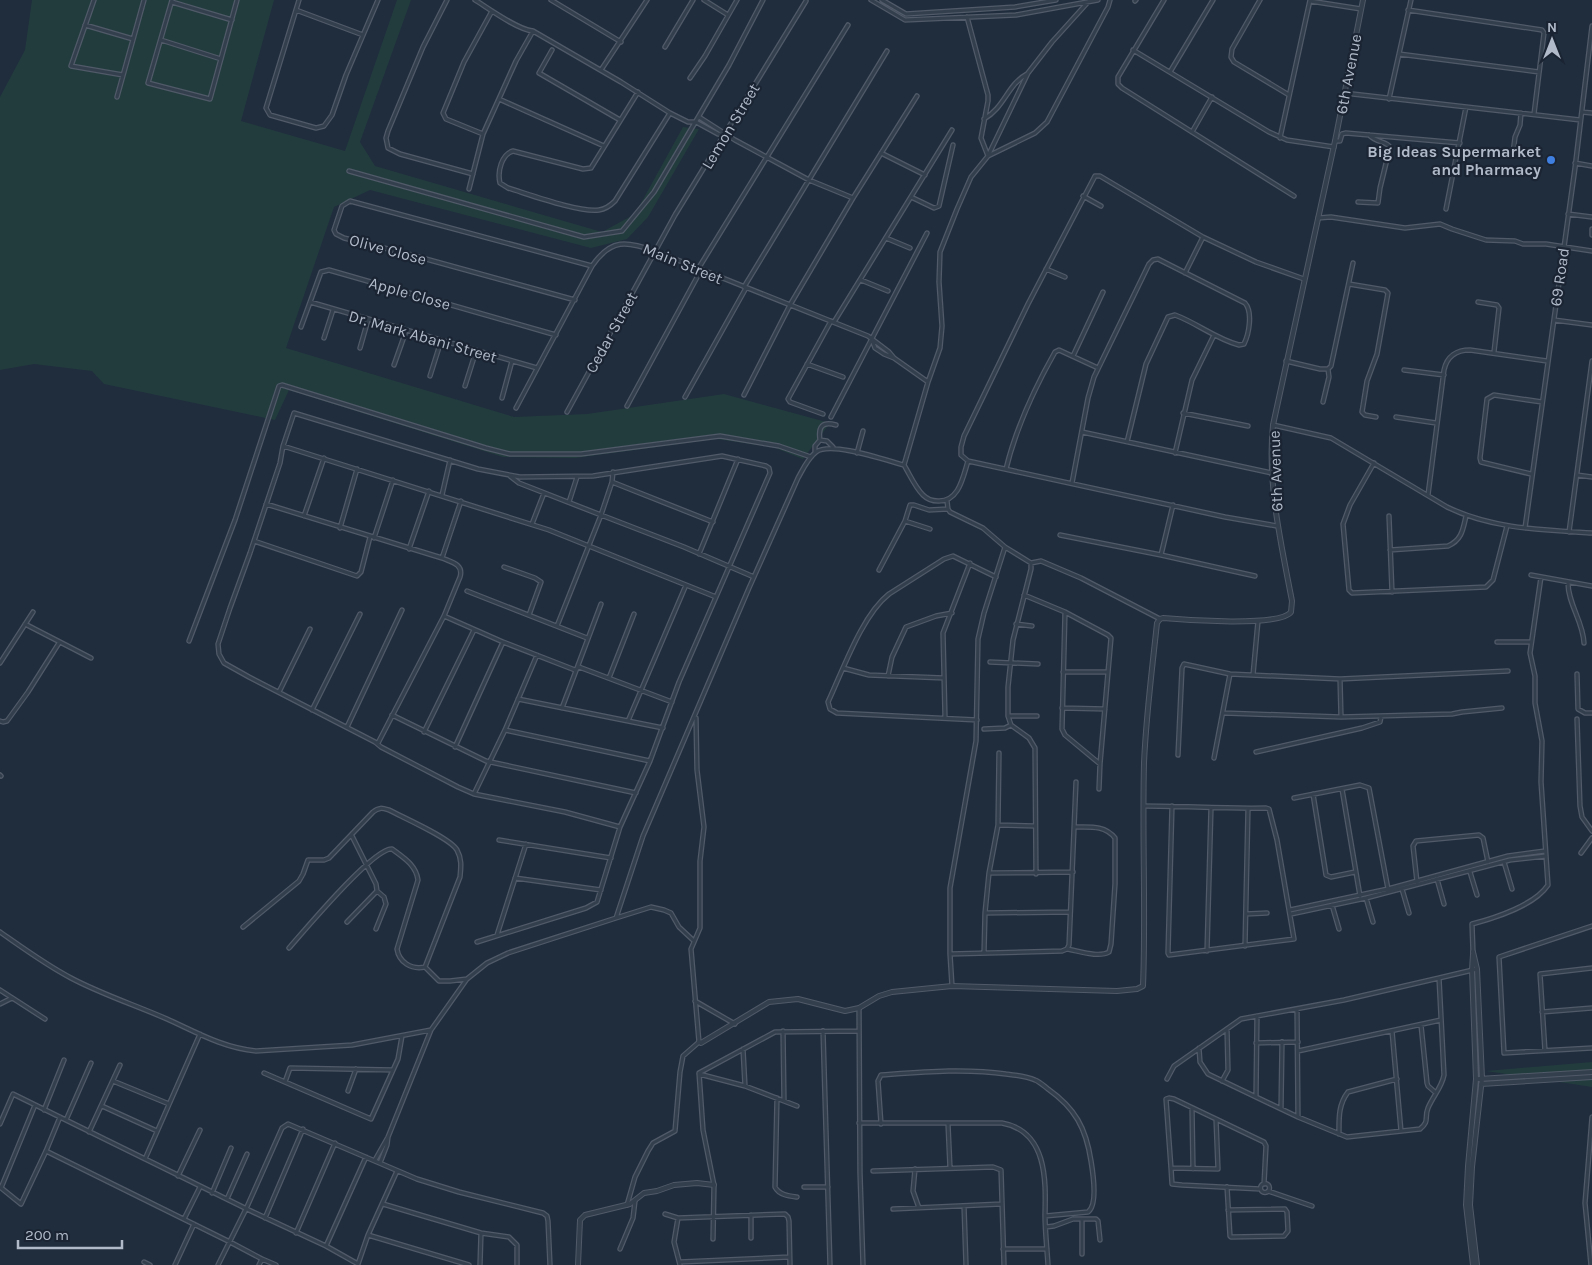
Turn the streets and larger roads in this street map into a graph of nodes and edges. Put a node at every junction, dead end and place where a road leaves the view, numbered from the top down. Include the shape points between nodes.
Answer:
1 (94, 0) edge
2 (144, 0) edge
3 (238, 0) edge
4 (299, 0) edge
5 (378, 0) edge
6 (447, 0) edge
7 (475, 0) edge
8 (551, 0) edge
9 (647, 0) edge
10 (693, 0) edge
11 (704, 0) edge
12 (736, 0) edge
13 (763, 0) edge
14 (871, 0) edge
15 (882, 0) edge
16 (1056, 0) edge
17 (1089, 0) edge
18 (1098, 0) edge
19 (1110, 0) edge
20 (1164, 0) edge
21 (1213, 0) edge
22 (1260, 0) edge
23 (1310, 0) edge
24 (1363, 0) edge
25 (1411, 0) edge
26 (172, 1) edge
27 (806, 1) edge
28 (296, 10) junction
29 (1360, 10) junction
30 (1408, 10) junction
31 (492, 11) junction
32 (728, 15) junction
33 (967, 17) junction
34 (232, 20) junction
35 (85, 25) junction
36 (848, 25) dead end
37 (1592, 26) edge
38 (533, 31) junction
39 (363, 35) junction
40 (133, 39) junction
41 (161, 40) junction
42 (621, 42) junction
43 (666, 47) dead end
44 (552, 50) dead end
45 (1134, 50) junction
46 (887, 52) dead end
47 (1399, 54) junction
48 (221, 59) junction
49 (1590, 59) edge
50 (601, 70) junction
51 (1170, 72) junction
52 (1539, 72) junction
53 (1028, 73) junction
54 (123, 75) junction
55 (690, 78) dead end
56 (638, 92) junction
57 (1344, 93) junction
58 (1289, 95) junction
59 (917, 96) dead end
60 (117, 97) dead end
61 (1212, 97) junction
62 (499, 99) junction
63 (1389, 99) junction
64 (1466, 108) junction
65 (1582, 112) junction
66 (670, 113) junction
67 (1521, 113) junction
68 (1592, 113) edge
69 (1534, 114) junction
70 (699, 117) junction
71 (620, 120) junction
72 (984, 120) junction
73 (1580, 120) junction
74 (696, 122) junction
75 (952, 130) dead end
76 (1192, 132) junction
77 (484, 134) junction
78 (1369, 134) junction
79 (725, 135) junction
80 (1280, 138) junction
81 (1335, 141) junction
82 (1460, 143) junction
83 (953, 144) dead end
84 (604, 146) junction
85 (1334, 147) junction
86 (881, 153) junction
87 (1513, 153) dead end
88 (988, 156) junction
89 (766, 157) junction
90 (1575, 163) junction
91 (1592, 166) edge
92 (349, 171) dead end
93 (473, 174) junction
94 (925, 175) junction
95 (809, 180) junction
96 (469, 189) dead end
97 (1083, 196) junction
98 (1294, 196) dead end
99 (911, 197) junction
100 (853, 198) junction
101 (1358, 202) dead end
102 (1102, 206) dead end
103 (1446, 209) dead end
104 (1568, 214) junction
105 (1318, 218) junction
106 (1592, 218) edge
107 (1592, 230) edge
108 (927, 233) dead end
109 (1592, 235) edge
110 (1203, 236) junction
111 (886, 238) junction
112 (1564, 247) junction
113 (910, 248) dead end
114 (1592, 251) edge
115 (655, 252) junction
116 (1353, 263) dead end
117 (592, 266) junction
118 (1046, 269) junction
119 (699, 270) junction
120 (1186, 272) junction
121 (1065, 277) dead end
122 (1304, 279) junction
123 (861, 280) junction
124 (1349, 284) junction
125 (745, 288) junction
126 (888, 292) dead end
127 (1103, 292) dead end
128 (575, 300) junction
129 (310, 302) junction
130 (1478, 302) dead end
131 (790, 305) junction
132 (333, 310) junction
133 (368, 320) junction
134 (1554, 320) junction
135 (833, 322) junction
136 (1592, 325) edge
137 (301, 327) dead end
138 (406, 331) junction
139 (556, 335) junction
140 (1214, 335) junction
141 (324, 338) dead end
142 (872, 339) junction
143 (441, 340) junction
144 (360, 348) dead end
145 (476, 351) junction
146 (1494, 352) junction
147 (1073, 356) junction
148 (512, 361) junction
149 (1286, 361) junction
150 (1548, 361) junction
151 (1592, 361) edge
152 (807, 364) junction
153 (394, 365) dead end
154 (537, 368) junction
155 (1098, 368) junction
156 (1328, 369) junction
157 (1404, 370) dead end
158 (1444, 375) junction
159 (430, 376) dead end
160 (842, 377) dead end
161 (928, 382) junction
162 (465, 386) dead end
163 (744, 395) dead end
164 (685, 397) dead end
165 (502, 398) dead end
166 (1323, 402) dead end
167 (1542, 402) junction
168 (627, 406) dead end
169 (516, 408) dead end
170 (567, 412) dead end
171 (1183, 413) junction
172 (823, 414) dead end
173 (831, 417) dead end
174 (1376, 417) dead end
175 (1396, 417) dead end
176 (1436, 423) junction
177 (1273, 424) junction
178 (836, 426) dead end
179 (1248, 426) dead end
180 (863, 431) dead end
181 (1082, 432) junction
182 (820, 440) junction
183 (1127, 442) junction
184 (283, 446) junction
185 (833, 448) junction
186 (815, 452) junction
187 (857, 453) junction
188 (1175, 453) junction
189 (811, 457) junction
190 (324, 458) junction
191 (738, 459) junction
192 (450, 460) junction
193 (968, 461) junction
194 (1374, 463) junction
195 (904, 465) junction
196 (357, 469) junction
197 (1006, 469) junction
198 (613, 472) junction
199 (1272, 473) junction
200 (1531, 474) junction
201 (1577, 475) junction
202 (510, 476) junction
203 (577, 476) junction
204 (1592, 476) edge
205 (394, 480) junction
206 (612, 482) junction
207 (1072, 483) junction
208 (429, 491) junction
209 (544, 493) junction
210 (442, 495) junction
211 (1428, 495) junction
212 (461, 501) junction
213 (947, 501) junction
214 (569, 502) junction
215 (266, 504) junction
216 (1173, 505) junction
217 (948, 509) junction
218 (601, 515) junction
219 (304, 516) junction
220 (1389, 516) dead end
221 (1466, 516) junction
222 (905, 521) junction
223 (713, 522) junction
224 (532, 524) junction
225 (1277, 526) junction
226 (1507, 526) junction
227 (340, 528) junction
228 (1525, 528) junction
229 (930, 529) dead end
230 (1569, 532) junction
231 (1592, 534) edge
232 (1060, 535) dead end
233 (372, 538) junction
234 (254, 541) junction
235 (588, 546) junction
236 (1005, 547) junction
237 (409, 549) junction
238 (1390, 550) junction
239 (699, 554) junction
240 (1161, 555) junction
241 (442, 558) junction
242 (1031, 563) junction
243 (970, 564) junction
244 (729, 566) junction
245 (504, 567) dead end
246 (879, 570) dead end
247 (1531, 575) dead end
248 (1255, 576) dead end
249 (754, 577) junction
250 (996, 577) junction
251 (1541, 577) junction
252 (1568, 583) junction
253 (686, 585) junction
254 (1592, 586) edge
255 (467, 591) dead end
256 (1392, 592) junction
257 (1024, 595) junction
258 (716, 597) junction
259 (601, 604) dead end
260 (402, 610) dead end
261 (33, 612) dead end
262 (1065, 612) junction
263 (952, 613) junction
264 (360, 614) dead end
265 (634, 614) dead end
266 (529, 615) junction
267 (444, 616) junction
268 (1160, 619) junction
269 (1258, 621) junction
270 (25, 624) junction
271 (1016, 624) junction
272 (557, 626) junction
273 (1032, 626) dead end
274 (310, 629) dead end
275 (474, 630) junction
276 (587, 638) junction
277 (189, 641) dead end
278 (503, 642) junction
279 (1496, 642) dead end
280 (1531, 642) junction
281 (59, 643) junction
282 (1584, 643) dead end
283 (537, 655) junction
284 (91, 658) dead end
285 (990, 662) dead end
286 (1010, 662) junction
287 (0, 663) edge
288 (1038, 664) dead end
289 (843, 668) junction
290 (575, 670) junction
291 (1508, 671) dead end
292 (1063, 672) junction
293 (1107, 672) junction
294 (1230, 674) junction
295 (1577, 674) dead end
296 (1253, 675) junction
297 (888, 676) junction
298 (609, 678) junction
299 (944, 678) junction
300 (1340, 679) junction
301 (641, 690) junction
302 (279, 692) junction
303 (518, 699) junction
304 (672, 702) junction
305 (562, 708) junction
306 (1062, 708) junction
307 (1502, 708) dead end
308 (1105, 709) junction
309 (312, 710) junction
310 (1592, 713) edge
311 (696, 714) junction
312 (1224, 714) junction
313 (392, 715) junction
314 (1008, 716) junction
315 (1037, 716) dead end
316 (945, 717) junction
317 (1341, 717) junction
318 (1381, 717) junction
319 (1577, 719) dead end
320 (977, 720) junction
321 (0, 721) edge
322 (628, 721) junction
323 (1011, 725) junction
324 (347, 727) junction
325 (663, 728) junction
326 (984, 729) dead end
327 (504, 730) junction
328 (424, 732) junction
329 (378, 743) junction
330 (455, 747) junction
331 (1256, 752) dead end
332 (999, 753) dead end
333 (1178, 755) dead end
334 (1214, 758) dead end
335 (650, 761) junction
336 (489, 762) junction
337 (1100, 764) junction
338 (1076, 782) dead end
339 (1099, 789) dead end
340 (1342, 789) junction
341 (636, 793) junction
342 (474, 794) junction
343 (1313, 794) junction
344 (1294, 798) dead end
345 (1144, 806) junction
346 (1172, 806) junction
347 (1211, 808) junction
348 (1248, 808) junction
349 (998, 825) junction
350 (1035, 826) junction
351 (620, 827) junction
352 (1075, 827) junction
353 (1592, 831) edge
354 (352, 836) junction
355 (1592, 838) edge
356 (499, 840) dead end
357 (526, 844) junction
358 (1545, 851) junction
359 (1581, 853) dead end
360 (1546, 856) junction
361 (611, 858) junction
362 (1504, 862) junction
363 (1489, 864) junction
364 (366, 866) junction
365 (1073, 872) junction
366 (1355, 872) junction
367 (1470, 872) junction
368 (989, 873) junction
369 (1036, 874) junction
370 (515, 878) junction
371 (1437, 878) junction
372 (1417, 884) junction
373 (1402, 889) junction
374 (1512, 889) dead end
375 (601, 890) junction
376 (377, 891) junction
377 (1388, 891) junction
378 (1476, 895) dead end
379 (1360, 897) junction
380 (1366, 898) junction
381 (1444, 904) dead end
382 (1332, 905) junction
383 (1070, 912) junction
384 (1291, 912) junction
385 (985, 913) junction
386 (1267, 913) dead end
387 (1409, 913) dead end
388 (1246, 914) junction
389 (616, 918) junction
390 (347, 922) dead end
391 (1373, 922) dead end
392 (1592, 926) edge
393 (243, 927) dead end
394 (1339, 929) dead end
395 (376, 930) dead end
396 (0, 932) edge
397 (497, 936) junction
398 (694, 941) junction
399 (476, 942) dead end
400 (1245, 946) junction
401 (289, 948) dead end
402 (1067, 949) junction
403 (1207, 951) junction
404 (1473, 952) joint
405 (950, 954) junction
406 (984, 954) junction
407 (425, 967) junction
408 (1592, 968) edge
409 (1474, 969) junction
410 (1439, 978) junction
411 (467, 979) junction
412 (952, 986) junction
413 (0, 990) edge
414 (12, 998) junction
415 (695, 1001) junction
416 (0, 1004) edge
417 (859, 1008) junction
418 (1592, 1008) edge
419 (1297, 1009) junction
420 (1542, 1012) junction
421 (1257, 1016) junction
422 (45, 1019) dead end
423 (1441, 1020) junction
424 (735, 1024) junction
425 (1421, 1025) junction
426 (1226, 1028) junction
427 (431, 1030) junction
428 (783, 1031) junction
429 (823, 1031) junction
430 (860, 1031) junction
431 (1392, 1031) junction
432 (200, 1034) junction
433 (402, 1036) junction
434 (698, 1042) junction
435 (1282, 1042) junction
436 (1298, 1042) junction
437 (1256, 1043) junction
438 (1199, 1048) junction
439 (1592, 1048) edge
440 (743, 1049) junction
441 (1298, 1051) junction
442 (1545, 1051) junction
443 (64, 1060) dead end
444 (91, 1064) dead end
445 (120, 1066) dead end
446 (356, 1069) junction
447 (393, 1070) junction
448 (1592, 1072) edge
449 (264, 1073) dead end
450 (698, 1074) junction
451 (1592, 1077) edge
452 (1482, 1078) junction
453 (1166, 1079) dead end
454 (1397, 1079) junction
455 (1476, 1079) junction
456 (113, 1080) junction
457 (1222, 1081) junction
458 (285, 1082) junction
459 (1476, 1084) junction
460 (1482, 1084) junction
461 (745, 1086) junction
462 (348, 1091) dead end
463 (1436, 1093) junction
464 (1256, 1096) junction
465 (777, 1098) junction
466 (784, 1101) junction
467 (169, 1104) junction
468 (35, 1105) junction
469 (102, 1106) junction
470 (797, 1106) dead end
471 (1192, 1108) junction
472 (1281, 1108) junction
473 (44, 1110) junction
474 (60, 1117) junction
475 (1298, 1117) junction
476 (1592, 1117) edge
477 (1216, 1119) junction
478 (66, 1120) junction
479 (859, 1123) junction
480 (0, 1124) edge
481 (881, 1124) junction
482 (948, 1124) junction
483 (303, 1129) junction
484 (200, 1130) dead end
485 (157, 1131) junction
486 (1401, 1131) junction
487 (89, 1132) junction
488 (1340, 1134) junction
489 (388, 1136) junction
490 (335, 1143) junction
491 (231, 1148) dead end
492 (46, 1151) junction
493 (247, 1154) dead end
494 (366, 1157) junction
495 (144, 1160) junction
496 (375, 1160) junction
497 (380, 1163) junction
498 (950, 1168) junction
499 (1171, 1168) junction
500 (1193, 1168) junction
501 (915, 1169) junction
502 (397, 1171) junction
503 (873, 1171) dead end
504 (178, 1176) junction
505 (1264, 1184) junction
506 (714, 1185) junction
507 (828, 1186) junction
508 (1, 1187) edge
509 (200, 1187) junction
510 (804, 1187) dead end
511 (1227, 1188) junction
512 (1260, 1189) junction
513 (1268, 1191) junction
514 (212, 1192) junction
515 (797, 1197) dead end
516 (226, 1200) junction
517 (635, 1201) junction
518 (383, 1204) junction
519 (1001, 1204) junction
520 (627, 1205) junction
521 (964, 1206) junction
522 (1312, 1206) dead end
523 (893, 1208) dead end
524 (920, 1208) junction
525 (246, 1209) junction
526 (1228, 1210) junction
527 (665, 1214) dead end
528 (751, 1215) junction
529 (1045, 1216) junction
530 (714, 1217) junction
531 (265, 1218) junction
532 (678, 1218) junction
533 (184, 1219) junction
534 (1082, 1219) junction
535 (194, 1224) junction
536 (1046, 1227) junction
537 (296, 1233) junction
538 (481, 1233) junction
539 (368, 1235) junction
540 (751, 1238) dead end
541 (713, 1239) dead end
542 (1100, 1240) dead end
543 (230, 1242) junction
544 (326, 1246) junction
545 (620, 1249) dead end
546 (1003, 1249) junction
547 (1047, 1249) junction
548 (1082, 1254) dead end
549 (790, 1257) junction
550 (262, 1259) junction
551 (144, 1262) dead end
552 (680, 1263) edge
553 (358, 1264) edge
554 (150, 1265) edge
555 (175, 1265) edge
556 (218, 1265) edge
557 (259, 1265) edge
558 (276, 1265) edge
559 (469, 1265) edge
560 (480, 1265) edge
561 (517, 1265) edge
562 (550, 1265) edge
563 (578, 1265) edge
564 (790, 1265) edge
565 (830, 1265) edge
566 (863, 1265) edge
567 (966, 1265) edge
568 (1004, 1265) edge
569 (1048, 1265) edge
570 (1473, 1265) edge
571 (1477, 1265) edge
572 (1591, 1265) edge

1 - 35 street
2 - 40 street
3 - 34 street
4 - 28 street
5 - 39 street
6 - 93 street via 423,47 386,144 400,154
7 - 31 street
8 - 42 street
9 - 42 street
10 - 43 street
11 - 32 street
12 - 32 street
13 - 70 street
14 - 33 street via 906,20
15 - 16 street via 906,14 1015,7
17 - 18 street
17 - 33 street via 1016,15
17 - 53 street
19 - 88 street via 1047,122 1035,132
20 - 45 street
21 - 51 street
22 - 58 street via 1233,46 1231,57 1234,62
23 - 29 street
23 - 58 street
24 - 29 street, 6th Avenue
25 - 30 street
26 - 34 street
26 - 41 street
27 - 79 street, Lemon Street
28 - 39 street
28 - 39 street via 266,108 270,115 316,128 324,126 332,115
29 - 57 street, 6th Avenue
30 - 47 street
30 - 52 street via 1541,29 1544,33
31 - 38 street
31 - 77 street via 464,62 443,113 446,119
32 - 55 street
33 - 72 street via 988,95
34 - 48 street
35 - 40 street
35 - 54 street via 71,66
36 - 89 street
37 - 49 street, 69 Road
38 - 50 street
38 - 62 street
40 - 54 street
41 - 48 street
41 - 48 street via 148,83 210,99
42 - 50 street
44 - 71 street via 539,72
45 - 51 street
45 - 76 street via 1118,77 1118,84
46 - 95 street
47 - 52 street
47 - 63 street
49 - 65 street, 69 Road
50 - 56 street
51 - 61 street
52 - 69 street
53 - 72 street
53 - 88 street
54 - 60 street
56 - 66 street
56 - 71 street
57 - 63 street
57 - 81 street, 6th Avenue
58 - 80 street
59 - 86 street
61 - 76 street
61 - 80 street
62 - 77 street
62 - 84 street
63 - 64 street
64 - 67 street
64 - 82 street
65 - 68 street
65 - 73 street, 69 Road
66 - 74 street via 688,122
66 - 84 street via 615,201 606,208 595,210 568,206 502,186 499,179 504,158 510,152 588,169 594,165
67 - 69 street
67 - 87 street
69 - 73 street
70 - 74 street
70 - 79 street
71 - 84 street
72 - 88 street via 980,138
73 - 90 street, 69 Road
74 - 79 street
74 - 92 street via 654,192 622,231 584,237
75 - 94 street
76 - 98 street
77 - 93 street
78 - 81 street via 1346,133 1342,134 1340,141
78 - 82 street
78 - 101 street via 1375,141 1390,147 1378,203
79 - 89 street
79 - 115 street, Lemon Street
80 - 85 street
81 - 85 street, 6th Avenue
82 - 103 street
83 - 99 street via 939,206 934,208
85 - 105 street, 6th Avenue
86 - 94 street
86 - 100 street
88 - 161 street via 971,177 940,252 938,282 942,336
89 - 95 street
89 - 119 street
90 - 91 street
90 - 104 street, 69 Road
93 - 96 street
94 - 99 street
95 - 100 street
95 - 125 street
97 - 102 street
97 - 110 street via 1097,175
97 - 118 street
99 - 111 street
100 - 131 street
104 - 106 street
104 - 112 street, 69 Road
105 - 112 street via 1405,228 1440,224 1486,240
105 - 122 street, 6th Avenue
107 - 109 street
108 - 142 street
110 - 120 street
110 - 122 street via 1256,262
111 - 113 street
111 - 123 street
112 - 114 street
112 - 134 street, 69 Road
115 - 117 street, Main Street via 635,244 623,244 601,253
115 - 119 street, Main Street
115 - 170 street, Cedar Street
116 - 124 street
117 - 128 street, Main Street
117 - 128 street, Olive Close via 350,201 342,206 334,230 344,238
118 - 121 street
118 - 193 street via 964,436 960,451
119 - 125 street, Main Street
119 - 168 street
120 - 140 street via 1248,306 1250,311 1244,344 1236,345
120 - 155 street via 1158,259 1150,262
122 - 149 street, 6th Avenue
123 - 126 street
123 - 135 street
124 - 156 street
124 - 174 street via 1388,293 1362,412 1365,416
125 - 131 street, Main Street
125 - 164 street
127 - 147 street
128 - 139 street, Main Street
129 - 132 street, Dr. Mark Abani Street
129 - 137 street, Apple Close
129 - 139 street, Apple Close via 321,272 329,270
130 - 146 street via 1495,304 1499,308
131 - 135 street, Main Street
131 - 163 street
132 - 133 street, Dr. Mark Abani Street
132 - 141 street
133 - 138 street, Dr. Mark Abani Street
133 - 144 street
134 - 136 street
134 - 150 street, 69 Road
135 - 142 street, Main Street
135 - 152 street
138 - 143 street, Dr. Mark Abani Street
138 - 153 street
139 - 154 street, Main Street
140 - 171 street via 1192,380
140 - 183 street via 1175,315 1168,318 1146,364
142 - 161 street, Main Street via 875,348
142 - 173 street
143 - 145 street, Dr. Mark Abani Street
143 - 159 street
145 - 148 street, Dr. Mark Abani Street
145 - 162 street
146 - 150 street
146 - 158 street via 1459,351 1447,361
147 - 155 street
147 - 197 street via 1059,350 1055,352 1020,423
148 - 154 street, Dr. Mark Abani Street
148 - 165 street
149 - 156 street
149 - 177 street, 6th Avenue
150 - 167 street, 69 Road
151 - 201 street
152 - 160 street
152 - 172 street via 788,401
154 - 169 street, Main Street
155 - 181 street
156 - 166 street
157 - 158 street
158 - 176 street
161 - 195 street
167 - 200 street, 69 Road
167 - 200 street via 1494,396 1487,400 1481,462
171 - 179 street
171 - 188 street
175 - 176 street
176 - 211 street
177 - 194 street via 1331,438
177 - 199 street, 6th Avenue
178 - 182 street via 830,423 822,426
180 - 187 street
181 - 183 street
181 - 207 street
182 - 185 street via 827,441
182 - 186 street
183 - 188 street
184 - 190 street
184 - 192 street via 294,413
184 - 215 street
185 - 186 street
185 - 187 street
186 - 189 street
187 - 195 street
188 - 199 street
189 - 249 street via 798,478
189 - 277 street via 785,447 720,436 581,454 510,454 282,385
190 - 196 street
190 - 219 street
191 - 198 street via 722,456
191 - 223 street
191 - 244 street via 766,466 770,473
192 - 202 street
192 - 210 street
193 - 197 street
193 - 213 street via 958,489
194 - 211 street
194 - 256 street via 1350,504 1343,524 1349,590 1355,594
195 - 213 street via 925,496
196 - 205 street
196 - 227 street
197 - 207 street
198 - 203 street
198 - 206 street
199 - 225 street, 6th Avenue
200 - 228 street, 69 Road
201 - 204 street
201 - 230 street
202 - 203 street
202 - 209 street
203 - 214 street
205 - 208 street
205 - 233 street
206 - 218 street
206 - 223 street
207 - 216 street
208 - 210 street
208 - 237 street
209 - 214 street
209 - 224 street
210 - 212 street
211 - 221 street
212 - 224 street
212 - 241 street
213 - 217 street
214 - 218 street
215 - 219 street
215 - 234 street
216 - 225 street
216 - 240 street
217 - 222 street via 929,510 912,504 908,506
217 - 236 street via 983,528
218 - 235 street
218 - 239 street
219 - 227 street
220 - 238 street
221 - 226 street
221 - 238 street via 1456,543
222 - 229 street
222 - 246 street
223 - 239 street
224 - 235 street
225 - 269 street, 6th Avenue via 1292,601 1291,612 1284,617
226 - 228 street
226 - 256 street via 1490,585
227 - 233 street
228 - 230 street
230 - 231 street
232 - 240 street
233 - 234 street via 358,576
233 - 237 street
234 - 302 street via 218,649 224,663
235 - 253 street
235 - 272 street
236 - 242 street
236 - 250 street
237 - 241 street
238 - 256 street
239 - 244 street
240 - 248 street
241 - 267 street via 456,563 462,572
242 - 257 street
242 - 268 street, 6th Avenue via 1041,561 1081,578
243 - 250 street
243 - 263 street
243 - 289 street via 948,557 881,600 869,615
244 - 249 street
244 - 258 street
245 - 266 street via 541,582
247 - 251 street
249 - 311 street
250 - 320 street via 978,638
251 - 252 street
251 - 280 street
252 - 254 street
252 - 282 street
253 - 258 street
253 - 301 street
255 - 266 street
257 - 262 street
257 - 271 street
258 - 304 street
259 - 276 street
260 - 324 street
261 - 270 street
262 - 292 street
262 - 293 street via 1111,638
263 - 297 street via 906,627 892,657
263 - 299 street via 943,632
264 - 309 street
265 - 298 street
266 - 272 street
267 - 275 street
267 - 313 street
268 - 269 street, 6th Avenue
268 - 345 street via 1147,713
269 - 296 street
270 - 281 street
270 - 287 street
271 - 273 street
271 - 286 street
272 - 276 street
274 - 302 street
275 - 278 street
275 - 328 street
276 - 290 street
278 - 283 street
278 - 330 street
279 - 280 street
280 - 358 street via 1535,703 1542,741
281 - 284 street
281 - 321 street via 28,692 6,721
283 - 290 street
283 - 303 street
285 - 286 street
286 - 288 street
286 - 314 street
289 - 297 street via 868,675
289 - 316 street via 828,702 833,712
290 - 298 street via 579,667
290 - 305 street
291 - 300 street
292 - 293 street
292 - 306 street
293 - 308 street
294 - 296 street
294 - 312 street
294 - 333 street via 1184,664
295 - 310 street via 1578,709
296 - 300 street
297 - 299 street
298 - 301 street
299 - 316 street
300 - 317 street
301 - 304 street
301 - 322 street
302 - 309 street
303 - 305 street
303 - 327 street
304 - 325 street
305 - 322 street
306 - 308 street
306 - 337 street via 1063,732
307 - 318 street
308 - 337 street
309 - 324 street
311 - 389 street via 644,836
311 - 398 street via 697,770 704,827 700,861 700,924
312 - 317 street
312 - 334 street
313 - 328 street
313 - 329 street
314 - 315 street
314 - 323 street
316 - 320 street
317 - 318 street
318 - 331 street via 1380,722 1362,728
319 - 353 street via 1580,806 1582,817
320 - 405 street via 950,888
322 - 325 street
323 - 326 street
323 - 350 street via 1029,738 1034,748
324 - 329 street
325 - 335 street
327 - 335 street
327 - 336 street
328 - 330 street
329 - 342 street
330 - 336 street
332 - 349 street
335 - 341 street
336 - 341 street
336 - 342 street
337 - 339 street
338 - 352 street
340 - 343 street
340 - 366 street
340 - 377 street via 1360,785 1369,788
341 - 351 street
342 - 351 street via 565,812
343 - 344 street
343 - 366 street via 1326,875 1331,877
345 - 346 street
345 - 412 street via 1143,986 1108,991
346 - 347 street
346 - 403 street via 1168,953 1172,956
347 - 348 street
347 - 403 street
348 - 384 street via 1271,811
348 - 388 street
349 - 350 street
349 - 368 street
350 - 369 street
351 - 361 street
352 - 365 street
352 - 402 street via 1100,828 1115,838 1115,894 1109,952 1099,954
354 - 364 street
354 - 393 street via 329,858 308,860 299,880
354 - 407 street via 373,812 382,808 456,848 460,856 460,877
355 - 359 street
356 - 357 street
357 - 361 street
357 - 370 street
358 - 360 street
358 - 363 street via 1508,856
360 - 362 street
360 - 404 street via 1547,887 1528,902 1492,919 1472,924
361 - 375 street
362 - 363 street
362 - 374 street
363 - 367 street
363 - 371 street
363 - 372 street via 1483,838 1479,835 1416,841 1413,846
364 - 376 street
364 - 401 street
364 - 407 street via 392,849 411,864 418,875 418,886 397,949 402,962
365 - 369 street
365 - 383 street
366 - 379 street
367 - 371 street
367 - 378 street
368 - 369 street
368 - 385 street
370 - 375 street
370 - 397 street
371 - 372 street
371 - 381 street
372 - 373 street
372 - 377 street
373 - 377 street
373 - 387 street
375 - 397 street via 593,905
376 - 390 street
376 - 395 street via 386,904
377 - 379 street
377 - 380 street
379 - 380 street
379 - 382 street
379 - 384 street
380 - 391 street
382 - 384 street
382 - 394 street
383 - 385 street
383 - 402 street
384 - 400 street via 1293,940
385 - 406 street
386 - 388 street
388 - 400 street
389 - 398 street via 651,908 664,910 671,913
389 - 411 street via 508,953 487,963
392 - 442 street via 1499,957 1504,1053
396 - 432 street via 69,977
397 - 399 street
398 - 415 street via 691,949
400 - 403 street
402 - 406 street
404 - 409 street
405 - 406 street
405 - 412 street
407 - 411 street via 439,981
408 - 420 street via 1540,974
409 - 410 street
409 - 452 street
409 - 455 street
410 - 419 street
410 - 423 street
411 - 427 street
412 - 417 street via 892,992
413 - 414 street
414 - 416 street
414 - 422 street
415 - 424 street
415 - 434 street
417 - 424 street via 843,1011 798,999 769,1002
417 - 430 street
418 - 420 street
419 - 421 street
419 - 436 street
420 - 442 street
421 - 426 street via 1241,1019
421 - 437 street
423 - 425 street
423 - 463 street via 1444,1075
424 - 434 street
425 - 431 street
425 - 463 street via 1427,1083
426 - 438 street
426 - 457 street via 1228,1070
427 - 433 street
427 - 489 street
428 - 429 street
428 - 440 street
428 - 466 street
429 - 430 street
429 - 507 street
430 - 479 street
431 - 441 street
431 - 454 street
432 - 433 street via 219,1043 256,1052 352,1045
432 - 467 street
433 - 447 street
434 - 520 street via 684,1056 675,1131 653,1144 648,1151 635,1177
435 - 436 street
435 - 437 street
435 - 472 street
436 - 441 street
437 - 464 street
438 - 453 street via 1174,1066
438 - 457 street via 1203,1068
439 - 442 street
440 - 450 street
440 - 461 street
441 - 475 street
443 - 473 street
444 - 478 street
445 - 456 street
446 - 447 street
446 - 458 street via 290,1068
446 - 462 street
447 - 458 street via 371,1119
448 - 452 street
449 - 458 street
450 - 461 street
450 - 506 street via 703,1130
451 - 460 street
452 - 455 street
452 - 460 street
454 - 486 street
454 - 488 street via 1348,1092 1341,1103
455 - 459 street
456 - 467 street
456 - 469 street
457 - 464 street
459 - 460 street
459 - 570 street via 1466,1205
460 - 571 street via 1470,1205
461 - 465 street
463 - 486 street via 1428,1108 1425,1125 1420,1129
464 - 472 street
465 - 466 street
465 - 515 street via 775,1186 778,1192
466 - 470 street
467 - 485 street
468 - 473 street
468 - 480 street via 13,1094
468 - 508 street
469 - 485 street
469 - 487 street
471 - 477 street
471 - 499 street via 1174,1099 1166,1099
471 - 500 street
472 - 475 street
473 - 474 street
474 - 478 street
474 - 492 street
475 - 488 street
476 - 572 street via 1585,1203
477 - 500 street via 1218,1169
477 - 505 street via 1264,1142
478 - 487 street
479 - 481 street
479 - 566 street
481 - 482 street
481 - 529 street via 880,1075 978,1070 1035,1080 1061,1098 1076,1116 1088,1147 1092,1177 1092,1209
482 - 498 street
482 - 529 street via 1002,1123 1028,1136 1038,1151 1044,1170
483 - 490 street
483 - 525 street via 288,1124 282,1128
483 - 531 street
484 - 504 street
485 - 495 street
486 - 488 street via 1347,1137
487 - 495 street
489 - 496 street
489 - 497 street
490 - 494 street
490 - 537 street
491 - 514 street
492 - 508 street via 21,1204
492 - 533 street
493 - 516 street
494 - 496 street
494 - 544 street
495 - 504 street
496 - 497 street
497 - 502 street
498 - 501 street
498 - 519 street via 993,1167 1001,1170
499 - 500 street
499 - 511 street via 1172,1184
501 - 503 street
501 - 524 street via 913,1191
502 - 518 street
502 - 562 street via 459,1192 543,1213 548,1221
504 - 509 street
505 - 512 street
505 - 513 street
506 - 517 street via 674,1185 644,1193
506 - 530 street
507 - 510 street
507 - 565 street
509 - 514 street
509 - 533 street
511 - 512 street
511 - 526 street
512 - 513 street
513 - 522 street
514 - 516 street
516 - 525 street
517 - 520 street
517 - 545 street via 634,1218
518 - 538 street
518 - 539 street
519 - 521 street
519 - 546 street
520 - 563 street via 582,1218
521 - 524 street
521 - 567 street
523 - 524 street
525 - 531 street
525 - 543 street
526 - 526 street via 1285,1209 1288,1230 1284,1236 1231,1237
527 - 532 street
528 - 530 street
528 - 540 street
528 - 549 street via 780,1213 788,1217
529 - 536 street
530 - 532 street
530 - 541 street
531 - 537 street
532 - 552 street via 674,1242
533 - 535 street
534 - 536 street
534 - 542 street via 1098,1221
534 - 548 street
535 - 543 street
535 - 555 street
536 - 547 street
537 - 544 street
538 - 560 street
538 - 561 street via 513,1240 518,1249
539 - 553 street
539 - 559 street
543 - 550 street
543 - 556 street
544 - 553 street
546 - 547 street
546 - 568 street
547 - 569 street
549 - 552 street
549 - 564 street
550 - 557 street
550 - 558 street
551 - 554 street

